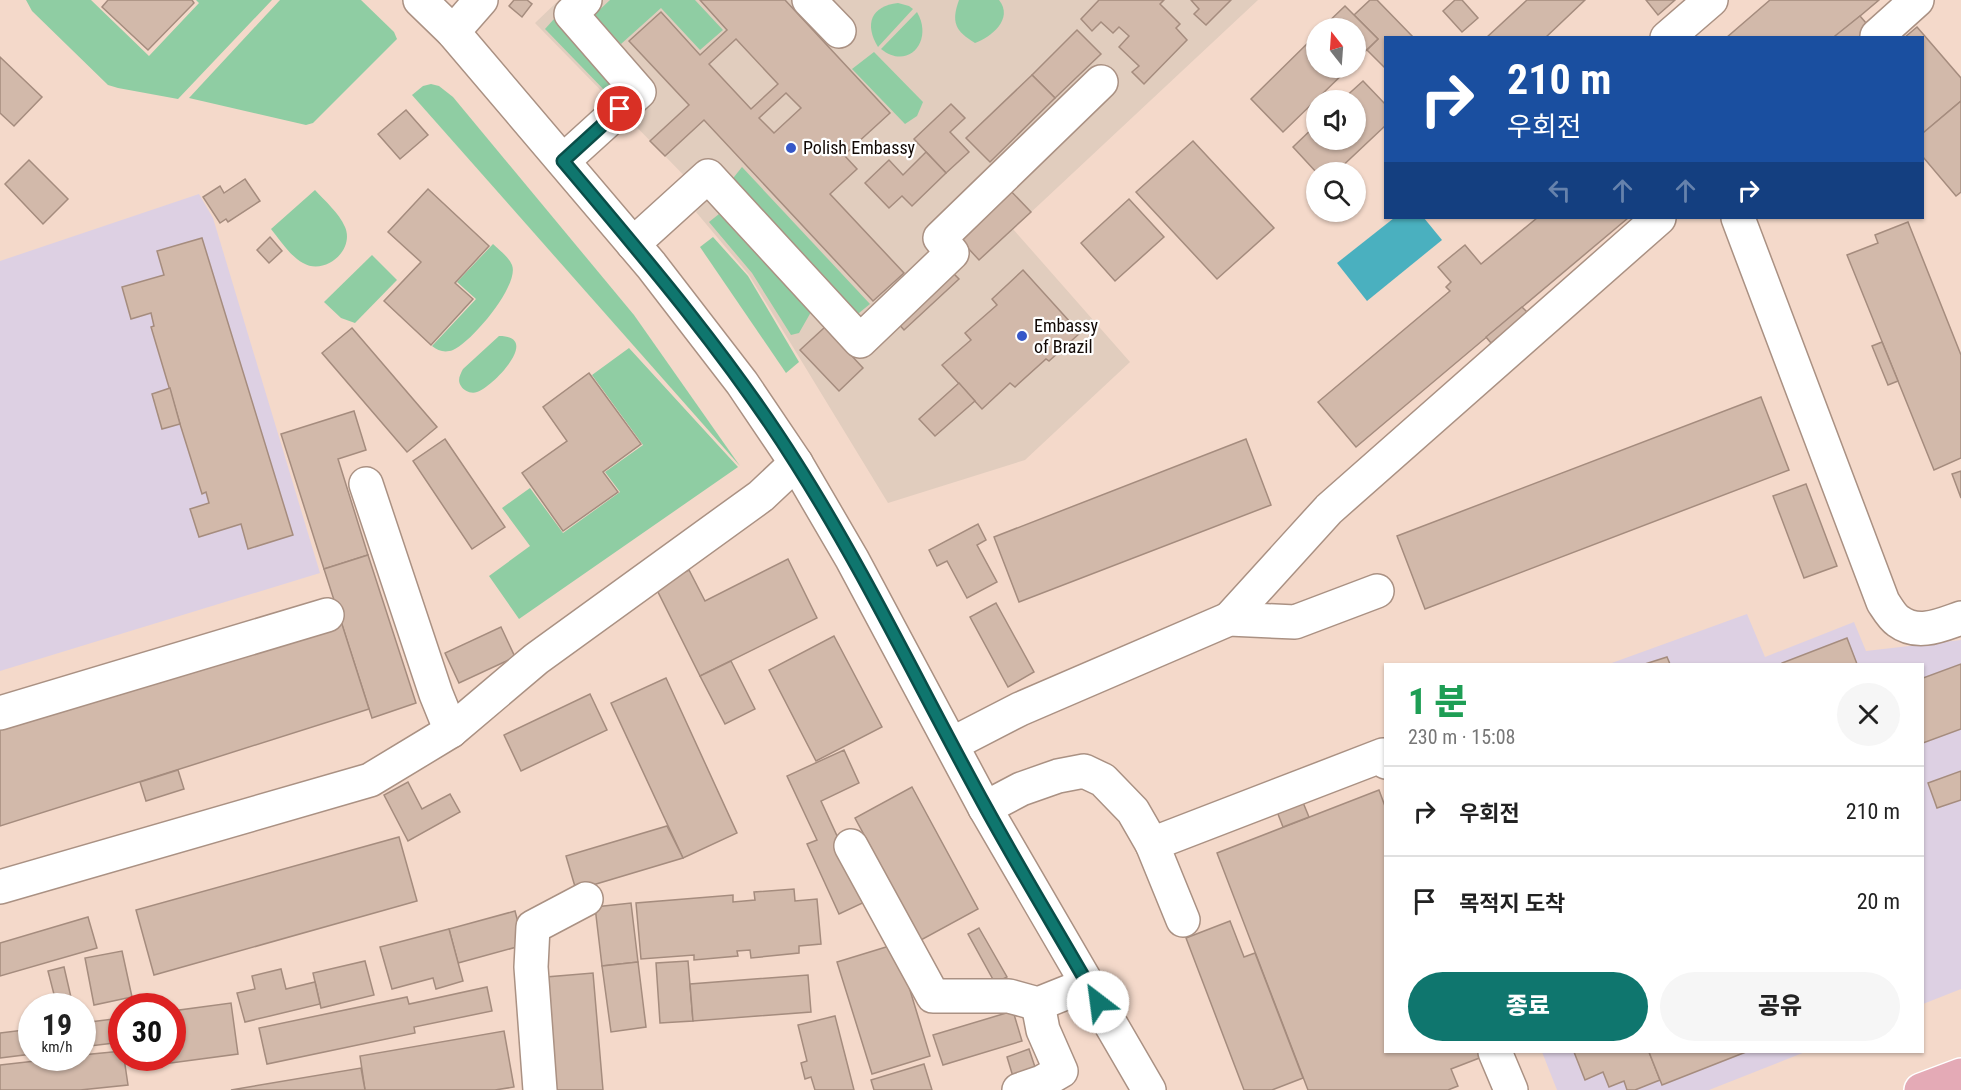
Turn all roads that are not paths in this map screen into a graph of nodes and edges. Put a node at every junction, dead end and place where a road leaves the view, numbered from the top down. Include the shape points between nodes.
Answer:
1 (420, 0) edge
2 (481, 0) edge
3 (585, 0) edge
4 (809, 0) edge
5 (1711, 0) edge
6 (1917, 0) edge
7 (453, 32) junction
8 (839, 32) dead end
9 (1669, 36) edge
10 (1877, 36) dead end
11 (1101, 82) dead end
12 (563, 161) junction
13 (1658, 219) edge
14 (1738, 219) edge
15 (633, 244) junction
16 (796, 463) junction
17 (366, 484) dead end
18 (1377, 591) dead end
19 (327, 615) dead end
20 (1961, 618) edge
21 (1229, 619) junction
22 (0, 714) edge
23 (451, 731) junction
24 (952, 744) junction
25 (1384, 757) edge
26 (986, 808) junction
27 (1152, 844) junction
28 (851, 846) dead end
29 (0, 887) edge
30 (586, 899) dead end
31 (1184, 920) dead end
32 (1088, 984) junction
33 (1038, 1004) junction
34 (1495, 1053) edge
35 (1961, 1075) edge
36 (540, 1090) edge
37 (1019, 1090) edge
38 (1149, 1090) edge
39 (1511, 1090) edge
40 (1921, 1090) edge

1 - 7 street
2 - 7 street
3 - 12 street via 571,14 639,92
4 - 8 street
5 - 9 street
6 - 10 street
7 - 12 street
11 - 15 street via 940,238 952,253 860,341 708,176
12 - 15 street
13 - 21 street via 1329,508
14 - 20 street via 1883,602 1897,621 1917,629 1935,628
15 - 16 street via 742,383
16 - 23 street via 761,496 536,659
16 - 24 street
17 - 23 street
18 - 21 street via 1296,622
19 - 22 street
21 - 24 street via 1020,710
23 - 29 street via 370,780
24 - 26 street
25 - 27 street
26 - 27 street via 1021,789 1084,771 1103,780 1133,811
26 - 32 street
27 - 31 street
28 - 33 street via 933,996 1009,996
30 - 36 street via 533,927 531,968
32 - 33 street
32 - 38 street
33 - 37 street via 1043,1030 1061,1071
34 - 39 street
35 - 40 main road

